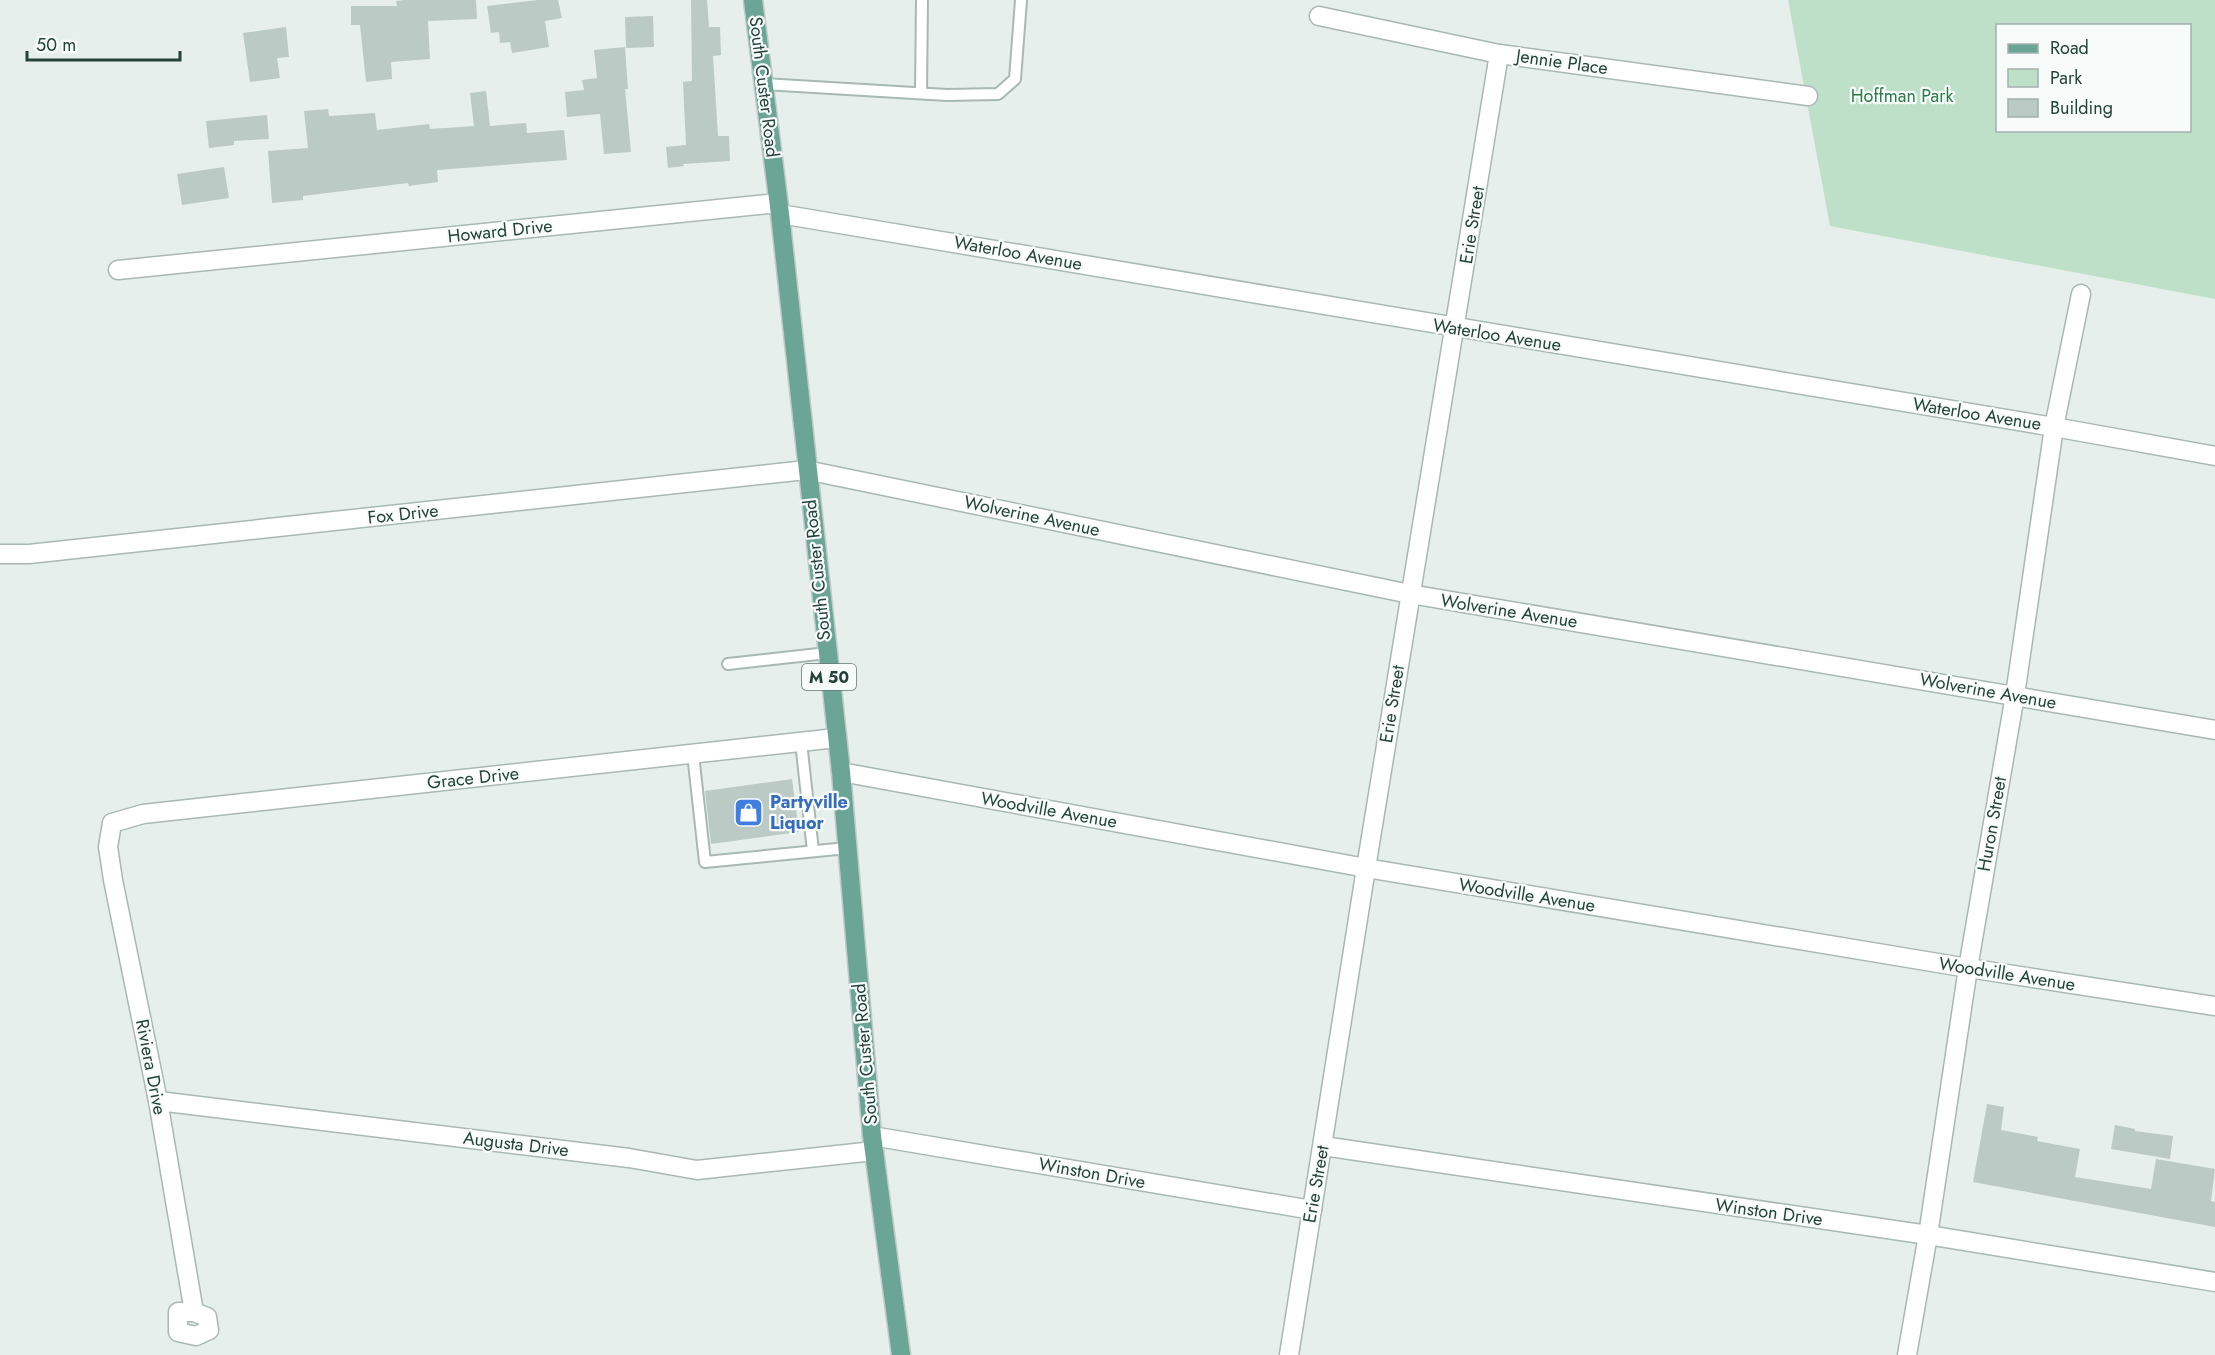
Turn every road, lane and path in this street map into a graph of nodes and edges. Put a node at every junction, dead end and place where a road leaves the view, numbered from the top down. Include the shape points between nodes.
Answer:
1 (753, 0) edge
2 (922, 0) edge
3 (1022, 0) edge
4 (1319, 16) dead end
5 (1499, 54) junction
6 (764, 84) junction
7 (921, 92) junction
8 (1808, 96) dead end
9 (779, 208) junction
10 (118, 270) dead end
11 (2081, 294) dead end
12 (1455, 328) junction
13 (2054, 427) junction
14 (2215, 456) edge
15 (806, 470) junction
16 (0, 554) edge
17 (1410, 594) junction
18 (827, 653) junction
19 (728, 664) dead end
20 (2015, 695) junction
21 (2215, 730) edge
22 (836, 738) junction
23 (801, 742) junction
24 (693, 754) junction
25 (841, 772) junction
26 (112, 823) joint
27 (847, 848) junction
28 (813, 851) junction
29 (1366, 868) junction
30 (1968, 968) junction
31 (2215, 1006) edge
32 (158, 1101) junction
33 (873, 1143) junction
34 (1323, 1146) junction
35 (1312, 1210) junction
36 (1928, 1235) junction
37 (2215, 1282) edge
38 (194, 1312) dead end
39 (901, 1355) edge
40 (1289, 1355) edge
41 (1907, 1355) edge

1 - 6 main road, South Custer Road / M 50
2 - 7 lane
3 - 7 lane via 1015,79 998,94
4 - 5 street, Jennie Place
5 - 8 street, Jennie Place
5 - 12 street, Erie Street
6 - 7 lane
6 - 9 main road, South Custer Road / M 50
9 - 10 street, Howard Drive
9 - 12 street, Waterloo Avenue
9 - 15 main road, South Custer Road / M 50
11 - 13 street, Huron Street
12 - 13 street, Waterloo Avenue
12 - 17 street, Erie Street
13 - 14 street, Waterloo Avenue
13 - 20 street, Huron Street
15 - 16 street, Fox Drive via 40,553
15 - 17 street, Wolverine Avenue
15 - 18 main road, South Custer Road / M 50
17 - 20 street, Wolverine Avenue
17 - 29 street, Erie Street
18 - 19 lane
18 - 22 main road, South Custer Road / M 50
20 - 21 street, Wolverine Avenue
20 - 30 street, Huron Street
22 - 23 street, Grace Drive
22 - 25 main road, South Custer Road / M 50
23 - 24 street, Grace Drive
23 - 28 lane
24 - 26 street, Grace Drive via 142,814
24 - 28 lane via 705,862
25 - 27 main road, South Custer Road / M 50
25 - 29 street, Woodville Avenue
26 - 32 street, Riviera Drive via 108,847 112,880
27 - 28 lane
27 - 33 main road, South Custer Road / M 50
29 - 30 street, Woodville Avenue
29 - 34 street, Erie Street
30 - 31 street, Woodville Avenue
30 - 36 street, Huron Street
32 - 33 street, Augusta Drive via 629,1158 697,1170
32 - 38 street, Riviera Drive
33 - 35 street, Winston Drive
33 - 39 main road, South Custer Road / M 50
34 - 35 street, Erie Street
34 - 36 street, Winston Drive
35 - 40 street, Erie Street
36 - 37 street, Winston Drive
36 - 41 street, Huron Street

